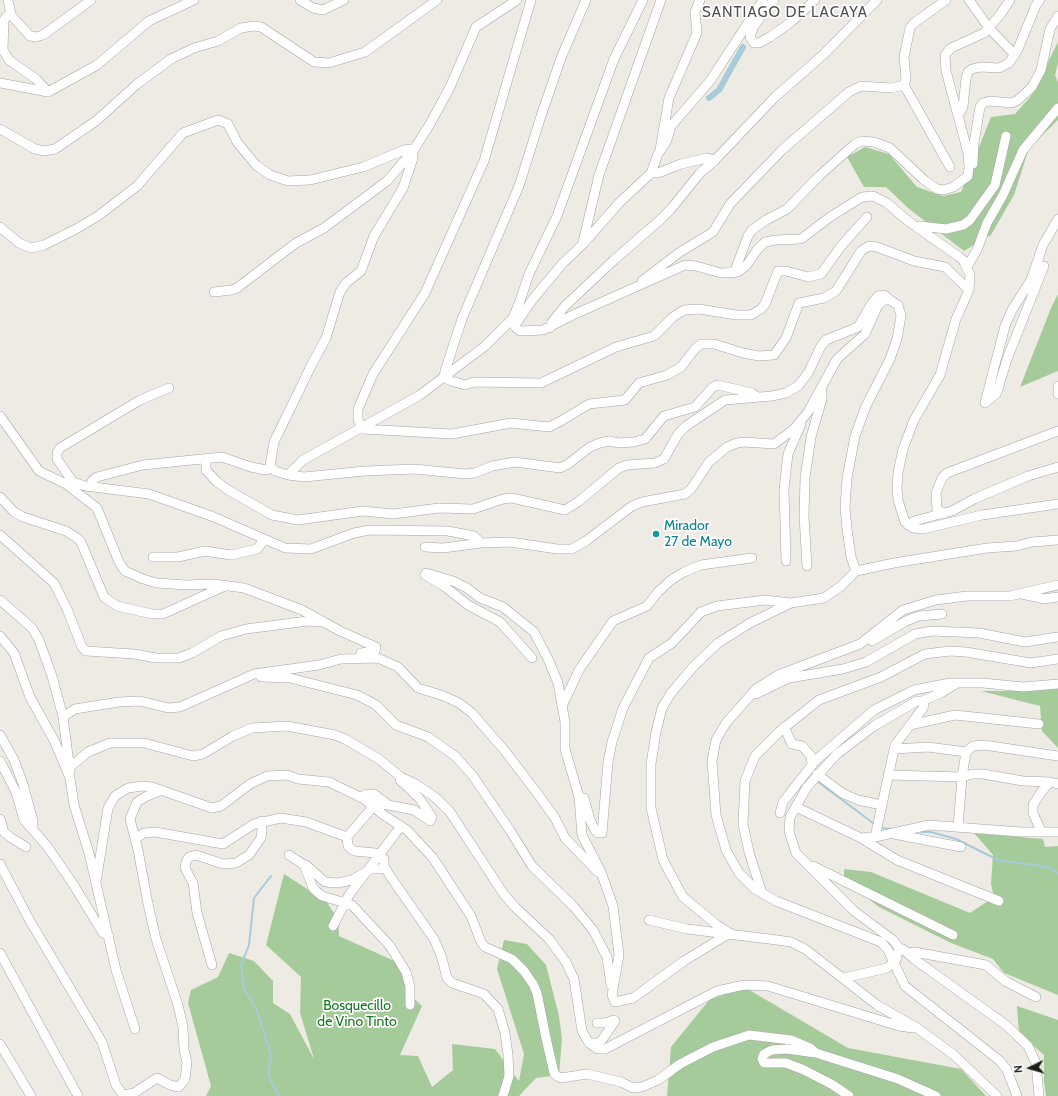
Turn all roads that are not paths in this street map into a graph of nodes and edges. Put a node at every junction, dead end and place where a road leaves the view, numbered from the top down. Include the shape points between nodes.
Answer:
1 (8, 0) edge
2 (91, 0) edge
3 (194, 0) edge
4 (300, 0) edge
5 (344, 0) edge
6 (437, 0) edge
7 (517, 0) edge
8 (531, 0) edge
9 (586, 0) edge
10 (643, 0) edge
11 (661, 0) edge
12 (700, 0) edge
13 (774, 0) edge
14 (815, 0) edge
15 (877, 0) edge
16 (946, 0) edge
17 (969, 0) edge
18 (1010, 0) edge
19 (1040, 0) edge
20 (763, 4) edge
21 (11, 15) junction
22 (1058, 16) edge
23 (989, 28) junction
24 (1015, 55) junction
25 (0, 83) edge
26 (904, 84) junction
27 (48, 92) junction
28 (1058, 108) edge
29 (958, 115) junction
30 (0, 129) edge
31 (1006, 136) dead end
32 (660, 150) junction
33 (413, 151) junction
34 (715, 160) junction
35 (950, 168) dead end
36 (969, 172) junction
37 (651, 173) junction
38 (867, 217) dead end
39 (1058, 219) edge
40 (0, 227) edge
41 (917, 227) junction
42 (583, 244) junction
43 (1044, 266) dead end
44 (967, 267) junction
45 (734, 273) junction
46 (641, 284) junction
47 (969, 290) junction
48 (214, 292) dead end
49 (890, 300) junction
50 (514, 321) junction
51 (550, 328) junction
52 (444, 376) junction
53 (1058, 386) edge
54 (169, 388) dead end
55 (822, 388) junction
56 (1058, 394) edge
57 (757, 397) junction
58 (0, 416) edge
59 (802, 419) junction
60 (362, 428) junction
61 (1058, 431) edge
62 (206, 459) junction
63 (1058, 467) edge
64 (271, 468) junction
65 (288, 475) junction
66 (91, 486) junction
67 (0, 498) edge
68 (1058, 504) edge
69 (944, 514) junction
70 (908, 525) junction
71 (0, 535) edge
72 (264, 540) junction
73 (1058, 540) edge
74 (481, 543) junction
75 (425, 547) dead end
76 (153, 557) dead end
77 (752, 558) dead end
78 (786, 561) dead end
79 (806, 566) dead end
80 (856, 571) junction
81 (1058, 585) edge
82 (226, 586) junction
83 (1020, 594) junction
84 (1058, 597) edge
85 (0, 600) edge
86 (791, 602) junction
87 (942, 614) dead end
88 (324, 622) junction
89 (0, 636) edge
90 (1058, 637) edge
91 (860, 644) junction
92 (532, 658) dead end
93 (348, 659) junction
94 (1058, 659) edge
95 (242, 679) junction
96 (958, 683) junction
97 (1058, 684) edge
98 (748, 697) junction
99 (922, 701) junction
100 (562, 706) junction
101 (63, 718) junction
102 (1039, 724) dead end
103 (910, 725) junction
104 (784, 727) junction
105 (0, 734) edge
106 (565, 741) junction
107 (894, 749) junction
108 (966, 752) junction
109 (1058, 756) edge
110 (0, 761) edge
111 (812, 764) junction
112 (70, 767) junction
113 (817, 774) junction
114 (888, 775) junction
115 (962, 777) junction
116 (70, 778) junction
117 (402, 778) junction
118 (1054, 783) edge
119 (162, 790) junction
120 (366, 801) junction
121 (882, 805) junction
122 (796, 806) junction
123 (780, 813) dead end
124 (0, 819) edge
125 (261, 821) junction
126 (401, 826) junction
127 (958, 827) junction
128 (33, 829) junction
129 (1041, 831) junction
130 (1058, 832) edge
131 (891, 834) junction
132 (875, 837) junction
133 (347, 838) junction
134 (861, 838) junction
135 (135, 839) junction
136 (26, 847) dead end
137 (961, 847) dead end
138 (289, 855) dead end
139 (378, 855) junction
140 (806, 863) junction
141 (0, 864) edge
142 (304, 865) junction
143 (384, 866) junction
144 (366, 872) junction
145 (601, 872) junction
146 (96, 882) junction
147 (762, 893) junction
148 (999, 901) dead end
149 (345, 902) junction
150 (649, 920) dead end
151 (332, 926) dead end
152 (730, 933) junction
153 (954, 935) dead end
154 (109, 936) junction
155 (899, 948) junction
156 (0, 953) edge
157 (908, 953) junction
158 (894, 963) junction
159 (212, 965) dead end
160 (844, 978) junction
161 (612, 996) junction
162 (1036, 997) dead end
163 (410, 1005) dead end
164 (597, 1023) dead end
165 (917, 1028) junction
166 (135, 1029) dead end
167 (0, 1044) edge
168 (589, 1044) junction
169 (816, 1053) junction
170 (31, 1096) edge
171 (78, 1096) edge
172 (503, 1096) edge
173 (849, 1096) edge
174 (936, 1096) edge
175 (997, 1096) edge
176 (1017, 1096) edge
177 (1039, 1096) edge

1 - 21 street
2 - 21 street via 49,31 36,37 30,36
3 - 27 street via 149,21 97,65
4 - 5 street via 313,8 323,10
6 - 30 street via 364,52 329,63 314,62 261,27 241,28 218,41 194,48 171,59 137,84 96,121 54,149 35,149
7 - 33 street via 476,27 450,87
8 - 60 street via 484,160 425,293 374,374 358,409 358,420
9 - 52 street via 540,116 519,186 462,319
10 - 50 street via 614,59 557,216 529,274
11 - 42 street via 599,175
12 - 32 street via 695,12 697,33 669,98
13 - 20 street
14 - 20 street via 770,37 758,43 752,42 751,35
15 - 34 street via 823,55 775,97
16 - 26 street via 910,28 904,58
17 - 23 street
18 - 23 street
19 - 24 street
20 - 32 street via 710,82 671,126 667,140
21 - 27 street via 4,20 3,50 9,60 36,79
22 - 36 street via 1050,29 1041,70 1032,87 1012,103 990,101 980,107 973,164
23 - 24 street
23 - 29 street via 979,36 951,48 945,55 946,71
24 - 29 street via 1004,67 980,67 968,72 963,107
25 - 27 street
26 - 35 street
26 - 46 street via 891,88 861,86 848,92 782,150 730,204 713,232 645,277
28 - 44 street via 1023,150
29 - 36 street via 968,153
31 - 41 street via 996,185 970,220 963,225 946,229
32 - 37 street
33 - 40 street via 404,150 362,167 310,180 288,181 256,165 237,142 228,124 218,120 183,134 137,186 98,216 44,245 31,248 19,243
33 - 48 street via 387,181 324,228 296,243 232,290
33 - 64 street via 403,188 374,236 363,267 340,292 326,338 274,442 270,458
34 - 37 street via 707,158
34 - 51 street via 700,173 660,220 565,306
36 - 45 street via 961,182 940,190 929,184 890,148 862,141 849,148 787,208 752,230
37 - 42 street via 618,203
38 - 52 street via 821,274 808,277 778,271 765,304 751,315 699,309 684,310 654,336 616,347 541,383 465,384 451,381
39 - 43 street via 1043,245 1031,280 1008,320 986,403 996,394
41 - 44 street via 958,256
41 - 45 street via 878,198 862,197 800,239 765,242 743,270
42 - 50 street via 563,263
44 - 47 street via 970,275
45 - 46 street via 721,273 691,264
46 - 51 street
47 - 60 street via 945,267 914,261 869,246 861,251 836,291 824,298 800,303 786,338 774,355 759,356 714,344 701,344 681,367 667,375 639,383 625,400 589,404 549,427 511,423 452,434
47 - 70 street via 956,319 940,375 914,420 903,449 898,473 898,500 903,518
49 - 55 street via 884,300 878,305 865,334 837,359
49 - 57 street via 886,296 878,296 858,327 826,340 798,386 786,393
49 - 80 street via 898,305 901,316 897,339 855,436 847,478 847,528
50 - 51 street via 517,329 524,332
50 - 52 street
52 - 60 street via 420,395
53 - 56 street
54 - 66 street via 140,400 60,448 57,453 58,459 69,476 79,484
55 - 59 street
55 - 79 street via 822,398 810,437 805,478
57 - 62 street via 721,401 678,434 664,459 655,463 619,468 565,510 512,498 472,508 439,508 393,514 363,511 298,520 272,515 228,490 206,470
57 - 65 street via 752,393 724,385 713,387 695,407 664,416 645,439 634,442 600,443 560,468 515,462 465,474 416,470 365,470 304,477
58 - 82 street via 39,471 66,484 94,505 125,571 157,582
59 - 74 street via 794,429 774,444 744,442 726,447 709,462 685,494 632,506 572,549 518,542
59 - 78 street via 788,454 784,489
60 - 65 street via 303,460
61 - 69 street via 947,474 942,478 936,493 937,509
62 - 64 street via 222,458 266,470
62 - 66 street via 143,465 97,477
63 - 69 street via 1028,476
64 - 65 street
66 - 72 street via 149,494 214,517
67 - 82 street via 23,518 66,531 77,538 81,542 104,598 117,606 163,614
68 - 70 street via 982,515 923,529
69 - 70 street via 914,521
71 - 88 street via 54,583 86,651 179,658 221,636 246,629 308,621
72 - 74 street via 285,548 311,549 361,531 406,529 466,534 474,536
72 - 76 street via 256,549 231,555 205,551 178,557
73 - 80 street via 987,548
74 - 75 street via 450,548
77 - 100 street via 713,562 684,572 671,580 647,606 613,620 579,670
80 - 86 street via 824,598
81 - 83 street
82 - 88 street via 244,588 302,610
83 - 84 street via 1038,598
83 - 91 street via 949,598 917,604 897,613
85 - 101 street via 32,628 39,640
86 - 106 street via 765,600 709,608 695,617 672,643 649,658 623,708 612,742 602,833 596,832 590,820
86 - 152 street via 718,643 693,667 662,708 656,732 651,764 651,808 663,860 683,897
87 - 91 street via 919,616
88 - 93 street via 376,647 374,650 348,656
89 - 116 street via 14,653 30,697 55,742
90 - 98 street via 1025,642 979,633 921,633 899,642 866,662 844,669 789,678
91 - 98 street via 774,677
92 - 100 street via 500,622 468,606 444,586 425,575 426,573 460,584 480,598 504,607 528,626 538,638 550,661 558,683
93 - 95 street via 265,671
93 - 145 street via 378,658 387,661 398,667 418,688 444,696 472,713 506,751 555,818 565,838 597,871
94 - 104 street via 1031,663 966,652 925,654 881,677 819,700
95 - 101 street via 180,707 168,708 140,701 119,702 75,709
95 - 161 street via 272,676 290,678 357,695 376,706 396,725 444,746 473,776 532,866 574,907 593,930 607,957
96 - 97 street via 1023,687
96 - 99 street
96 - 111 street via 914,690 874,710
98 - 147 street via 726,722 713,751 711,770 716,815 726,850 739,873
99 - 103 street via 924,706
99 - 113 street via 917,701 862,734
100 - 106 street
101 - 112 street
102 - 103 street via 955,715
103 - 107 street via 894,745
104 - 111 street via 792,744 802,746 811,756
104 - 147 street via 755,756 746,782 743,824
105 - 128 street via 23,784
106 - 145 street via 579,797 582,835
107 - 108 street via 928,747
107 - 114 street
108 - 109 street via 973,746 984,745
108 - 115 street
110 - 128 street via 16,792 24,820
111 - 123 street via 783,802
112 - 116 street
112 - 117 street via 92,749 110,743 144,743 193,756 203,754 252,728 287,726 345,739 379,759
113 - 121 street via 842,793 858,800
113 - 122 street
114 - 115 street
114 - 121 street
115 - 118 street via 983,774
115 - 127 street
116 - 146 street via 74,805
117 - 120 street via 401,782 419,798 432,819 427,820 414,810 387,804 374,794 366,794
117 - 168 street via 425,789 450,812 503,893 549,939 566,962 574,979 582,1031
118 - 129 street via 1042,791 1033,805 1033,813
119 - 120 street via 212,808 221,806 255,781 278,775 330,782
119 - 135 street via 142,798 134,808 130,819
119 - 146 street via 135,786 121,792 111,801 104,825
120 - 126 street
120 - 133 street
121 - 132 street
122 - 134 street
122 - 140 street via 790,817 789,831 796,853
124 - 136 street via 4,832
125 - 133 street via 281,818 306,822
125 - 135 street via 223,844 155,832 144,833
125 - 159 street via 261,838 249,855 236,863 223,864 196,855 191,856 186,862 185,868 193,883 197,913
126 - 139 street
126 - 169 street via 433,858 471,916 485,947 512,959 533,984 554,1073 559,1077 587,1074 621,1082 633,1088 642,1088 713,1047 749,1035 791,1040
127 - 129 street
127 - 131 street via 929,825
128 - 154 street via 48,846 103,934
129 - 130 street
131 - 132 street
131 - 137 street
132 - 134 street
133 - 139 street via 350,849
134 - 148 street via 897,860
135 - 141 street via 156,938 183,1027 187,1063 185,1079 179,1087 157,1078 134,1093 123,1095 116,1085 102,1042 30,921
138 - 142 street
139 - 143 street via 384,859
139 - 144 street
140 - 153 street
140 - 155 street via 854,911 893,940
142 - 144 street via 325,882 333,883 345,883
142 - 149 street via 317,892
143 - 144 street
143 - 172 street via 434,939 447,978 484,994 498,1009 508,1055 509,1076
144 - 149 street
145 - 161 street via 613,906 619,945
146 - 154 street
147 - 158 street via 776,901 881,942
149 - 151 street
149 - 163 street via 352,906 396,953 408,979
150 - 152 street via 687,929
152 - 160 street via 791,942 805,949
152 - 161 street via 633,998 614,1002
154 - 166 street via 116,970
155 - 157 street
155 - 158 street
156 - 171 street
157 - 162 street via 929,954 986,965 1005,980
157 - 177 street via 1006,1025 1028,1046 1036,1063
158 - 160 street via 883,970
158 - 176 street via 900,979 910,992 1000,1061 1007,1070
160 - 165 street via 876,1005
164 - 168 street via 613,1020 615,1022 602,1040
165 - 168 street via 899,1026 768,986 744,985 717,991 605,1049 598,1049
165 - 175 street via 962,1062
167 - 170 street
169 - 173 street via 786,1049 767,1052 762,1059 767,1064 786,1063 804,1070
169 - 174 street via 898,1079

